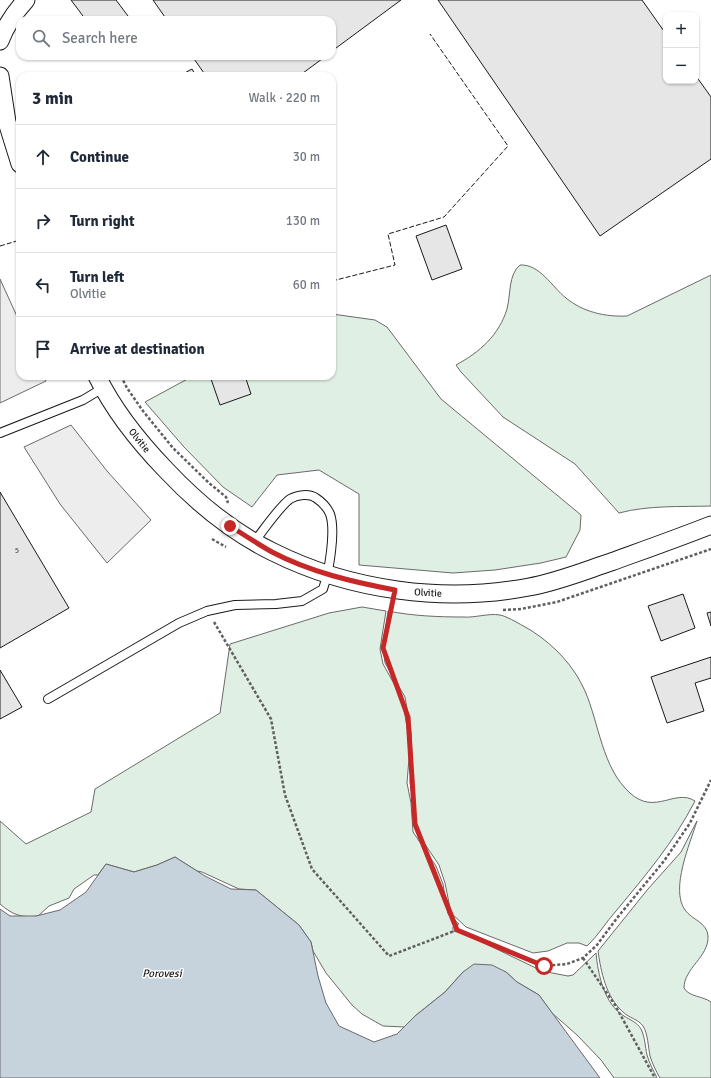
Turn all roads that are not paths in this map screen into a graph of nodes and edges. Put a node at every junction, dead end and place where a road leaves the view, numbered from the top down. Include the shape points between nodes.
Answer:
1 (26, 0) edge
2 (0, 41) edge
3 (0, 76) edge
4 (3, 122) edge
5 (16, 154) edge
6 (100, 382) edge
7 (0, 433) edge
8 (711, 526) edge
9 (254, 542) junction
10 (328, 574) junction
11 (48, 699) dead end

1 - 2 street via 5,27
3 - 4 street
4 - 5 street
6 - 7 lane via 83,400
6 - 9 street, Olvitie via 137,438 158,462 199,502
8 - 10 street, Olvitie via 568,577 498,592 425,593 395,590
9 - 10 street, Olvitie via 285,558
9 - 10 lane via 290,499 304,495 313,496 326,507 333,525
10 - 11 lane via 323,589 302,601 235,605 207,611 179,624

